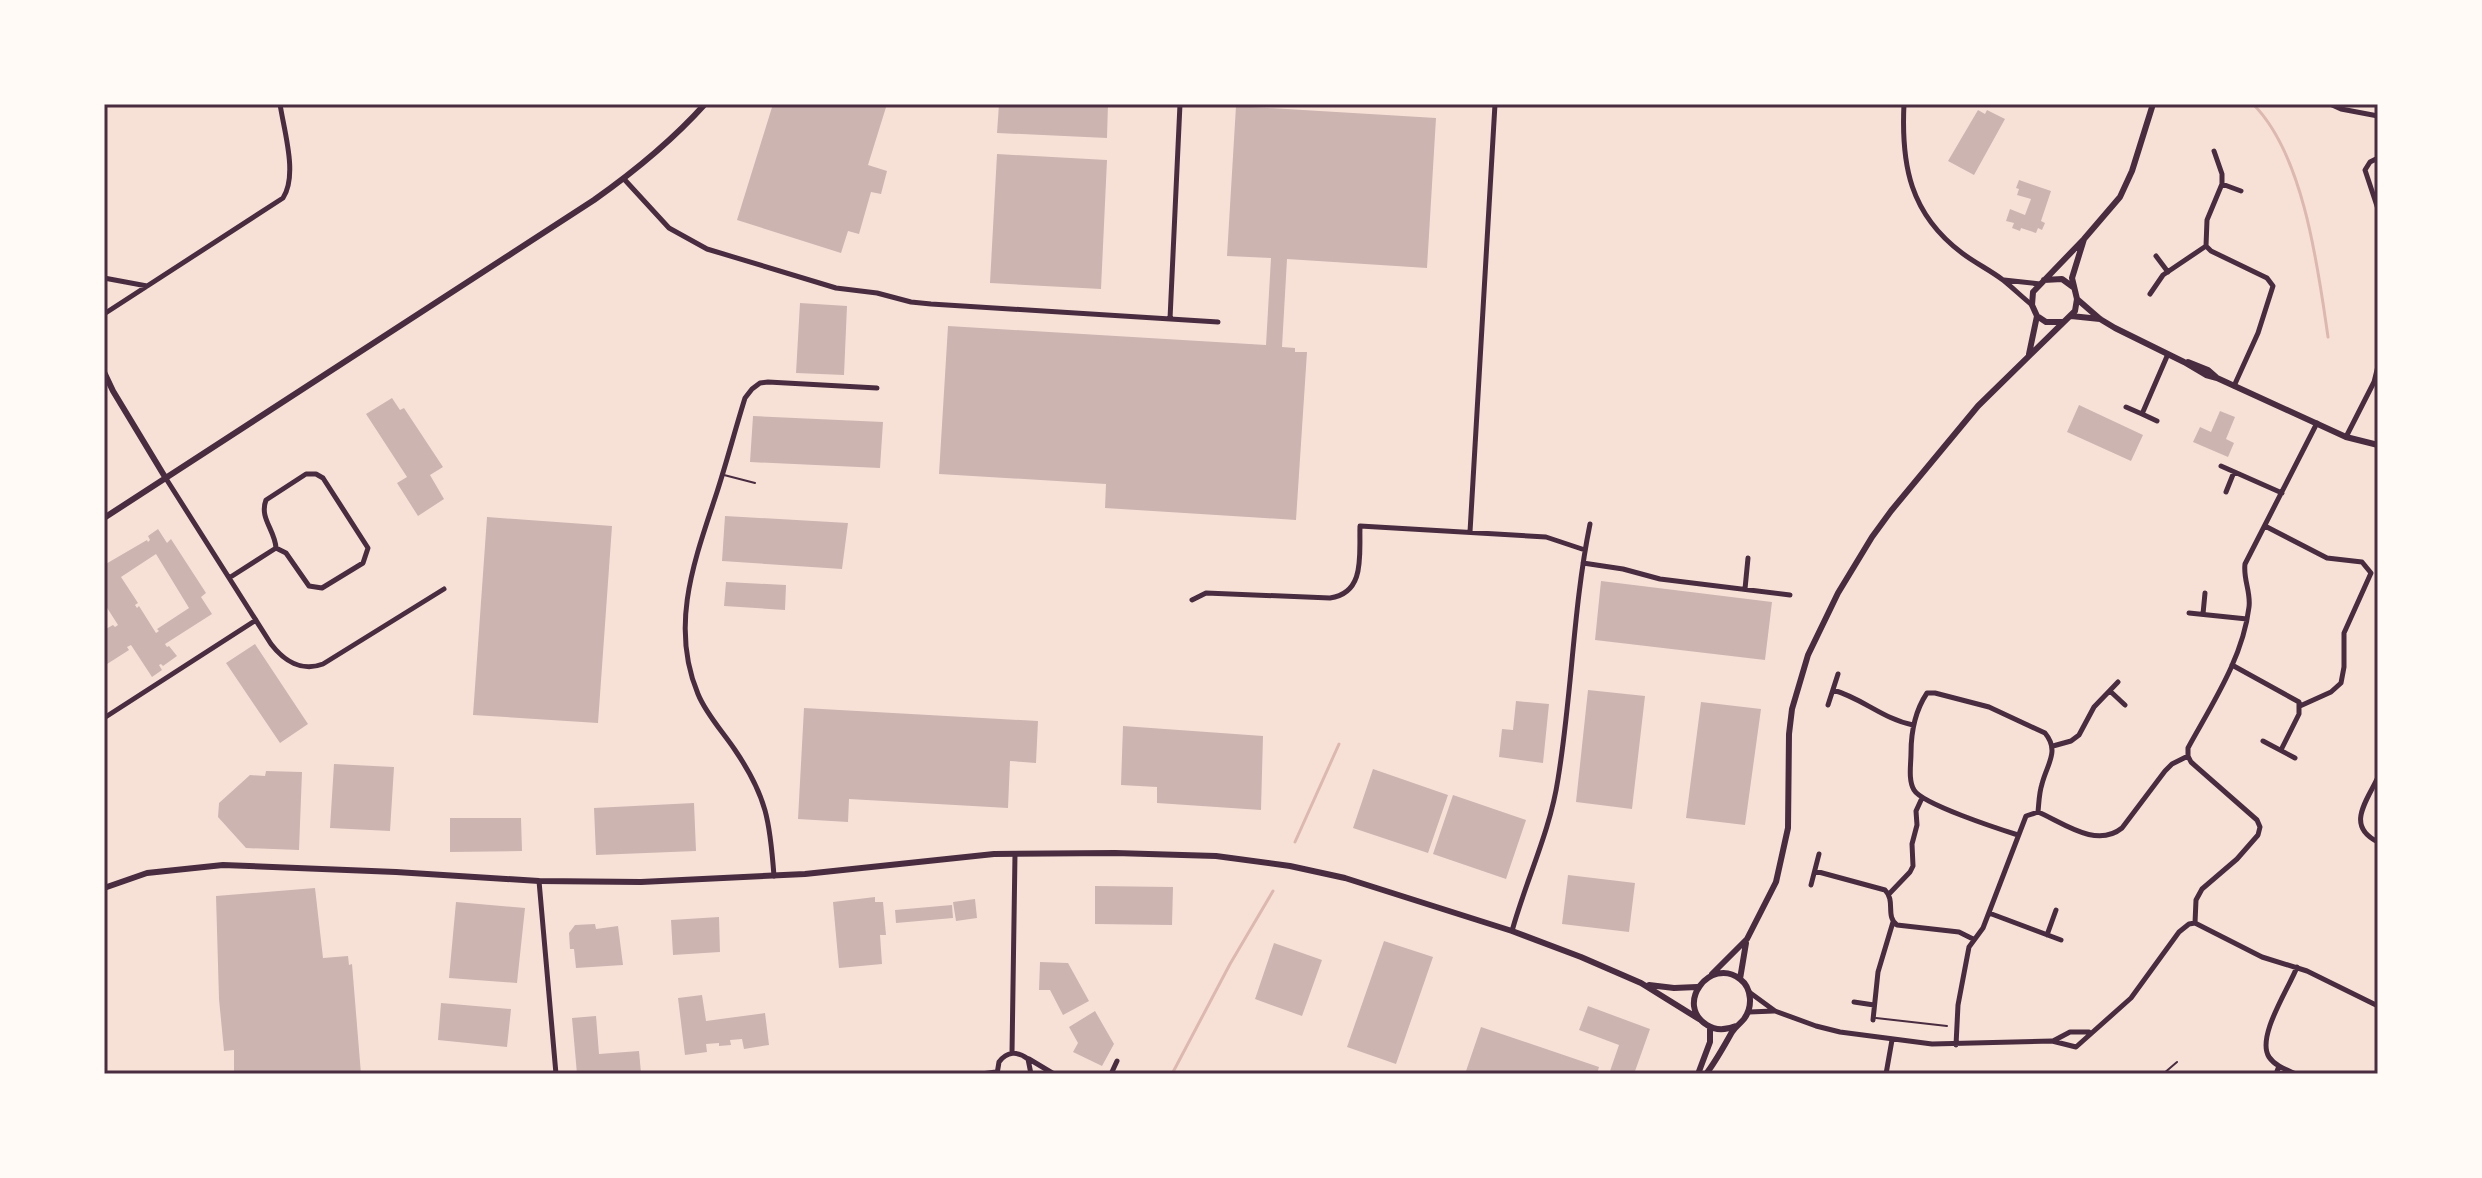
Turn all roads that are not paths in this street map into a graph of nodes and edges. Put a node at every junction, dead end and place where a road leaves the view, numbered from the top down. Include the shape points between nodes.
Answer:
1 (280, 104) edge
2 (705, 104) edge
3 (1180, 104) edge
4 (1495, 104) edge
5 (1904, 104) edge
6 (2153, 104) edge
7 (2330, 104) edge
8 (2378, 116) edge
9 (2214, 151) dead end
10 (2378, 158) edge
11 (624, 179) junction
12 (2222, 184) junction
13 (2241, 191) dead end
14 (2378, 209) edge
15 (2084, 239) junction
16 (2206, 246) junction
17 (2156, 256) dead end
18 (2168, 272) junction
19 (104, 278) edge
20 (2003, 280) junction
21 (2042, 282) junction
22 (148, 286) junction
23 (2073, 287) junction
24 (2150, 294) dead end
25 (2077, 299) junction
26 (2032, 305) junction
27 (104, 314) edge
28 (2037, 316) junction
29 (2071, 316) junction
30 (1170, 319) junction
31 (2100, 319) junction
32 (1218, 322) dead end
33 (2062, 322) junction
34 (2029, 354) junction
35 (2168, 354) junction
36 (2378, 366) edge
37 (104, 372) edge
38 (2376, 380) edge
39 (2234, 386) junction
40 (877, 388) dead end
41 (2126, 407) dead end
42 (2142, 414) junction
43 (2157, 421) dead end
44 (2317, 423) junction
45 (2346, 437) junction
46 (2378, 445) edge
47 (2221, 466) dead end
48 (2234, 472) junction
49 (723, 474) junction
50 (165, 477) junction
51 (755, 483) dead end
52 (2226, 492) dead end
53 (2282, 493) junction
54 (104, 518) edge
55 (1590, 524) dead end
56 (2265, 526) junction
57 (1470, 532) junction
58 (276, 548) junction
59 (1585, 550) junction
60 (1748, 558) dead end
61 (1583, 563) junction
62 (229, 578) junction
63 (444, 589) dead end
64 (1745, 589) junction
65 (2205, 593) dead end
66 (1790, 595) dead end
67 (1192, 600) dead end
68 (2189, 613) dead end
69 (2203, 614) junction
70 (2247, 619) junction
71 (256, 620) junction
72 (2232, 665) junction
73 (1838, 674) dead end
74 (2118, 682) dead end
75 (1833, 690) junction
76 (2110, 691) junction
77 (1828, 705) dead end
78 (2125, 705) dead end
79 (2300, 706) junction
80 (104, 718) edge
81 (1913, 725) junction
82 (2263, 741) dead end
83 (2053, 746) junction
84 (2281, 750) junction
85 (2188, 756) junction
86 (2295, 758) dead end
87 (2378, 777) edge
88 (1922, 798) junction
89 (2038, 812) junction
90 (2018, 835) junction
91 (2378, 842) edge
92 (1015, 854) junction
93 (1819, 854) dead end
94 (1815, 871) junction
95 (774, 876) junction
96 (539, 881) junction
97 (1811, 885) dead end
98 (104, 888) edge
99 (1889, 894) junction
100 (2056, 910) dead end
101 (1989, 913) junction
102 (1893, 922) junction
103 (2195, 923) junction
104 (1512, 931) junction
105 (2047, 935) junction
106 (1747, 939) junction
107 (1973, 939) junction
108 (2061, 940) dead end
109 (2297, 967) junction
110 (1712, 974) junction
111 (1740, 979) junction
112 (1641, 983) junction
113 (1697, 987) junction
114 (1749, 992) junction
115 (1854, 1002) dead end
116 (1874, 1005) junction
117 (2378, 1006) edge
118 (1775, 1011) junction
119 (1749, 1012) junction
120 (1699, 1019) junction
121 (1873, 1019) joint
122 (1736, 1026) junction
123 (1947, 1026) dead end
124 (1710, 1027) junction
125 (2090, 1032) junction
126 (1892, 1040) junction
127 (2052, 1041) junction
128 (1956, 1045) junction
129 (1012, 1053) junction
130 (1028, 1059) junction
131 (1117, 1061) dead end
132 (2177, 1062) dead end
133 (2279, 1066) junction
134 (997, 1073) edge
135 (556, 1074) edge
136 (981, 1074) edge
137 (1031, 1074) edge
138 (1054, 1074) edge
139 (1111, 1074) edge
140 (1698, 1074) edge
141 (1706, 1074) edge
142 (1886, 1074) edge
143 (2163, 1074) edge
144 (2276, 1074) edge
145 (2296, 1074) edge

1 - 22 street via 291,174 283,198
2 - 11 street
3 - 30 street
4 - 57 street
5 - 20 street via 1905,161 1922,208 1952,245
6 - 15 street via 2120,197
7 - 8 street
9 - 12 street
10 - 14 street via 2365,170
11 - 30 street via 665,225 687,240 836,288 931,304
11 - 50 street
12 - 13 street
12 - 16 street via 2207,220
15 - 21 street
15 - 23 street
16 - 18 street
16 - 39 street via 2273,286
17 - 18 street
18 - 24 street
19 - 22 street
20 - 21 street
20 - 26 street
21 - 23 street via 2057,278
21 - 26 street via 2033,292
22 - 27 street
23 - 25 street
25 - 29 street
25 - 31 street
26 - 28 street
28 - 33 street
28 - 34 street
29 - 31 street
29 - 33 street
30 - 32 street
31 - 35 street
33 - 34 street
34 - 106 street via 1983,400 1891,511 1827,614 1792,709 1788,828 1780,866
35 - 39 street via 2198,364
35 - 42 street
36 - 38 street
37 - 50 street
38 - 45 street
39 - 44 street
40 - 49 street via 760,383 745,398
41 - 42 street
42 - 43 street
44 - 45 street
44 - 53 street
45 - 46 street
47 - 48 street
48 - 52 street
48 - 53 street
49 - 51 lane
49 - 95 street via 689,578 684,641 698,696 750,772 762,800 770,825
50 - 54 street
50 - 62 street
53 - 56 street
55 - 59 street
56 - 70 street via 2244,569 2250,599
56 - 79 street via 2327,558 2362,562 2371,573 2344,633 2341,683
57 - 59 street via 1546,537
57 - 67 street via 1360,526 1357,579 1345,594 1330,598 1206,593
58 - 58 street via 286,553 309,586 318,589 363,563 368,548 323,478 311,473 263,505
58 - 62 street
59 - 61 street
60 - 64 street
61 - 64 street
61 - 104 street via 1558,781
62 - 71 street
63 - 71 street via 317,666 284,658
64 - 66 street
65 - 69 street
68 - 69 street
69 - 70 street
70 - 72 street
71 - 80 street
72 - 79 street via 2295,698
72 - 85 street
73 - 75 street
74 - 76 street
75 - 77 street
75 - 81 street via 1887,718
76 - 78 street
76 - 83 street via 2079,735
79 - 84 street
81 - 83 street via 1924,697 1935,693 1989,707 2040,730
81 - 88 street via 1911,783
82 - 84 street
83 - 89 street
84 - 86 street
85 - 89 street via 2165,771 2113,834 2074,830
85 - 103 street via 2260,827 2237,859 2202,889
87 - 91 street via 2359,821 2365,835
88 - 90 street
88 - 99 street via 1916,811 1913,866
89 - 90 street via 2026,816
90 - 101 street
92 - 95 street
92 - 104 street via 1187,854 1268,862 1356,881
92 - 129 street
93 - 94 street
94 - 97 street
94 - 99 street
95 - 96 street
96 - 98 street via 233,865 147,873
96 - 135 street
99 - 102 street
100 - 105 street
101 - 105 street
101 - 107 street
102 - 107 street
102 - 116 street
103 - 109 street via 2262,957
103 - 125 street via 2179,932 2131,998
104 - 112 street
105 - 108 street
106 - 110 street
106 - 111 street
107 - 128 street via 1958,1005
109 - 117 street
109 - 133 street via 2266,1040 2269,1057
110 - 111 street
110 - 113 street
111 - 114 street
112 - 113 street
112 - 120 street
113 - 120 street via 1693,1001
114 - 118 street
114 - 119 street
115 - 116 street
116 - 121 street
118 - 119 street
118 - 126 street via 1828,1029
119 - 122 street
120 - 124 street
121 - 123 lane
122 - 124 street
122 - 141 street
124 - 140 street
125 - 127 street via 2070,1032
125 - 127 street via 2076,1047
126 - 128 street
126 - 142 street
127 - 128 street
129 - 130 street
129 - 134 street via 1002,1057
130 - 137 street
130 - 138 street
131 - 139 street
132 - 143 lane
133 - 144 street
133 - 145 street
134 - 136 street

